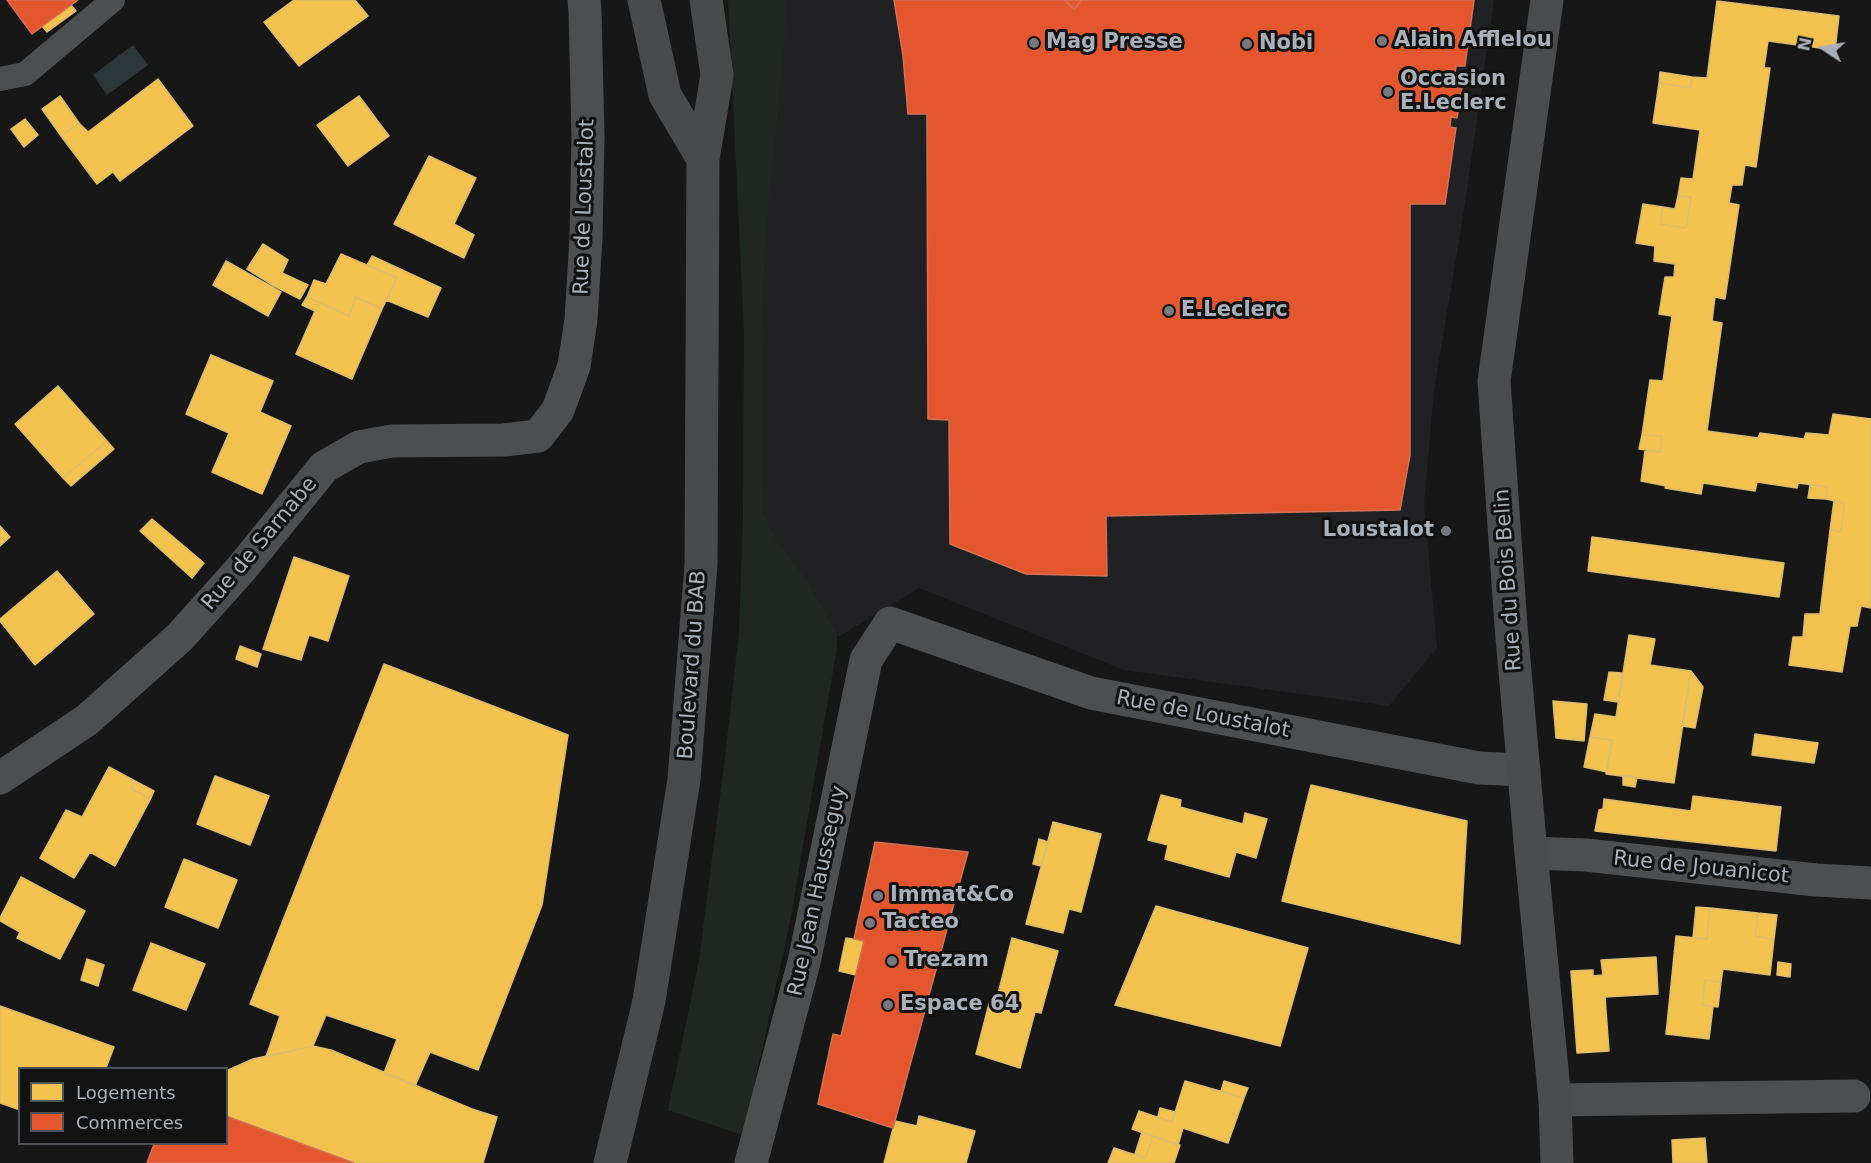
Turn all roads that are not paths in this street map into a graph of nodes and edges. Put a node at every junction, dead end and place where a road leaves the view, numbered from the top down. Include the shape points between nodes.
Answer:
1 (113, 0) edge
2 (584, 0) edge
3 (644, 0) edge
4 (706, 0) edge
5 (1547, 0) edge
6 (0, 79) edge
7 (703, 159) junction
8 (558, 410) joint
9 (890, 623) joint
10 (1524, 770) junction
11 (0, 778) edge
12 (1531, 853) junction
13 (1871, 883) edge
14 (1854, 1096) dead end
15 (1555, 1100) junction
16 (610, 1163) edge
17 (751, 1163) edge
18 (1557, 1163) edge

1 - 6 lane via 25,74
2 - 8 street, Rue de Loustalot via 588,136 581,320 574,366
3 - 7 main road via 665,95
4 - 7 main road, Boulevard du BAB via 717,75
5 - 10 street, Rue du Bois Belin via 1494,381
7 - 16 main road, Boulevard du BAB via 701,564 684,779 649,1001
8 - 11 street, Rue de Sarnabe via 538,436 392,441 359,447 324,467 242,569 180,637 87,720
9 - 10 street, Rue de Loustalot via 1091,693 1479,768
9 - 17 street, Rue Jean Hausseguy via 866,660 804,962
10 - 12 street, Rue du Bois Belin
12 - 13 street, Rue de Jouanicot
12 - 15 street, Rue du Bois Belin
14 - 15 street
15 - 18 street, Rue du Bois Belin

